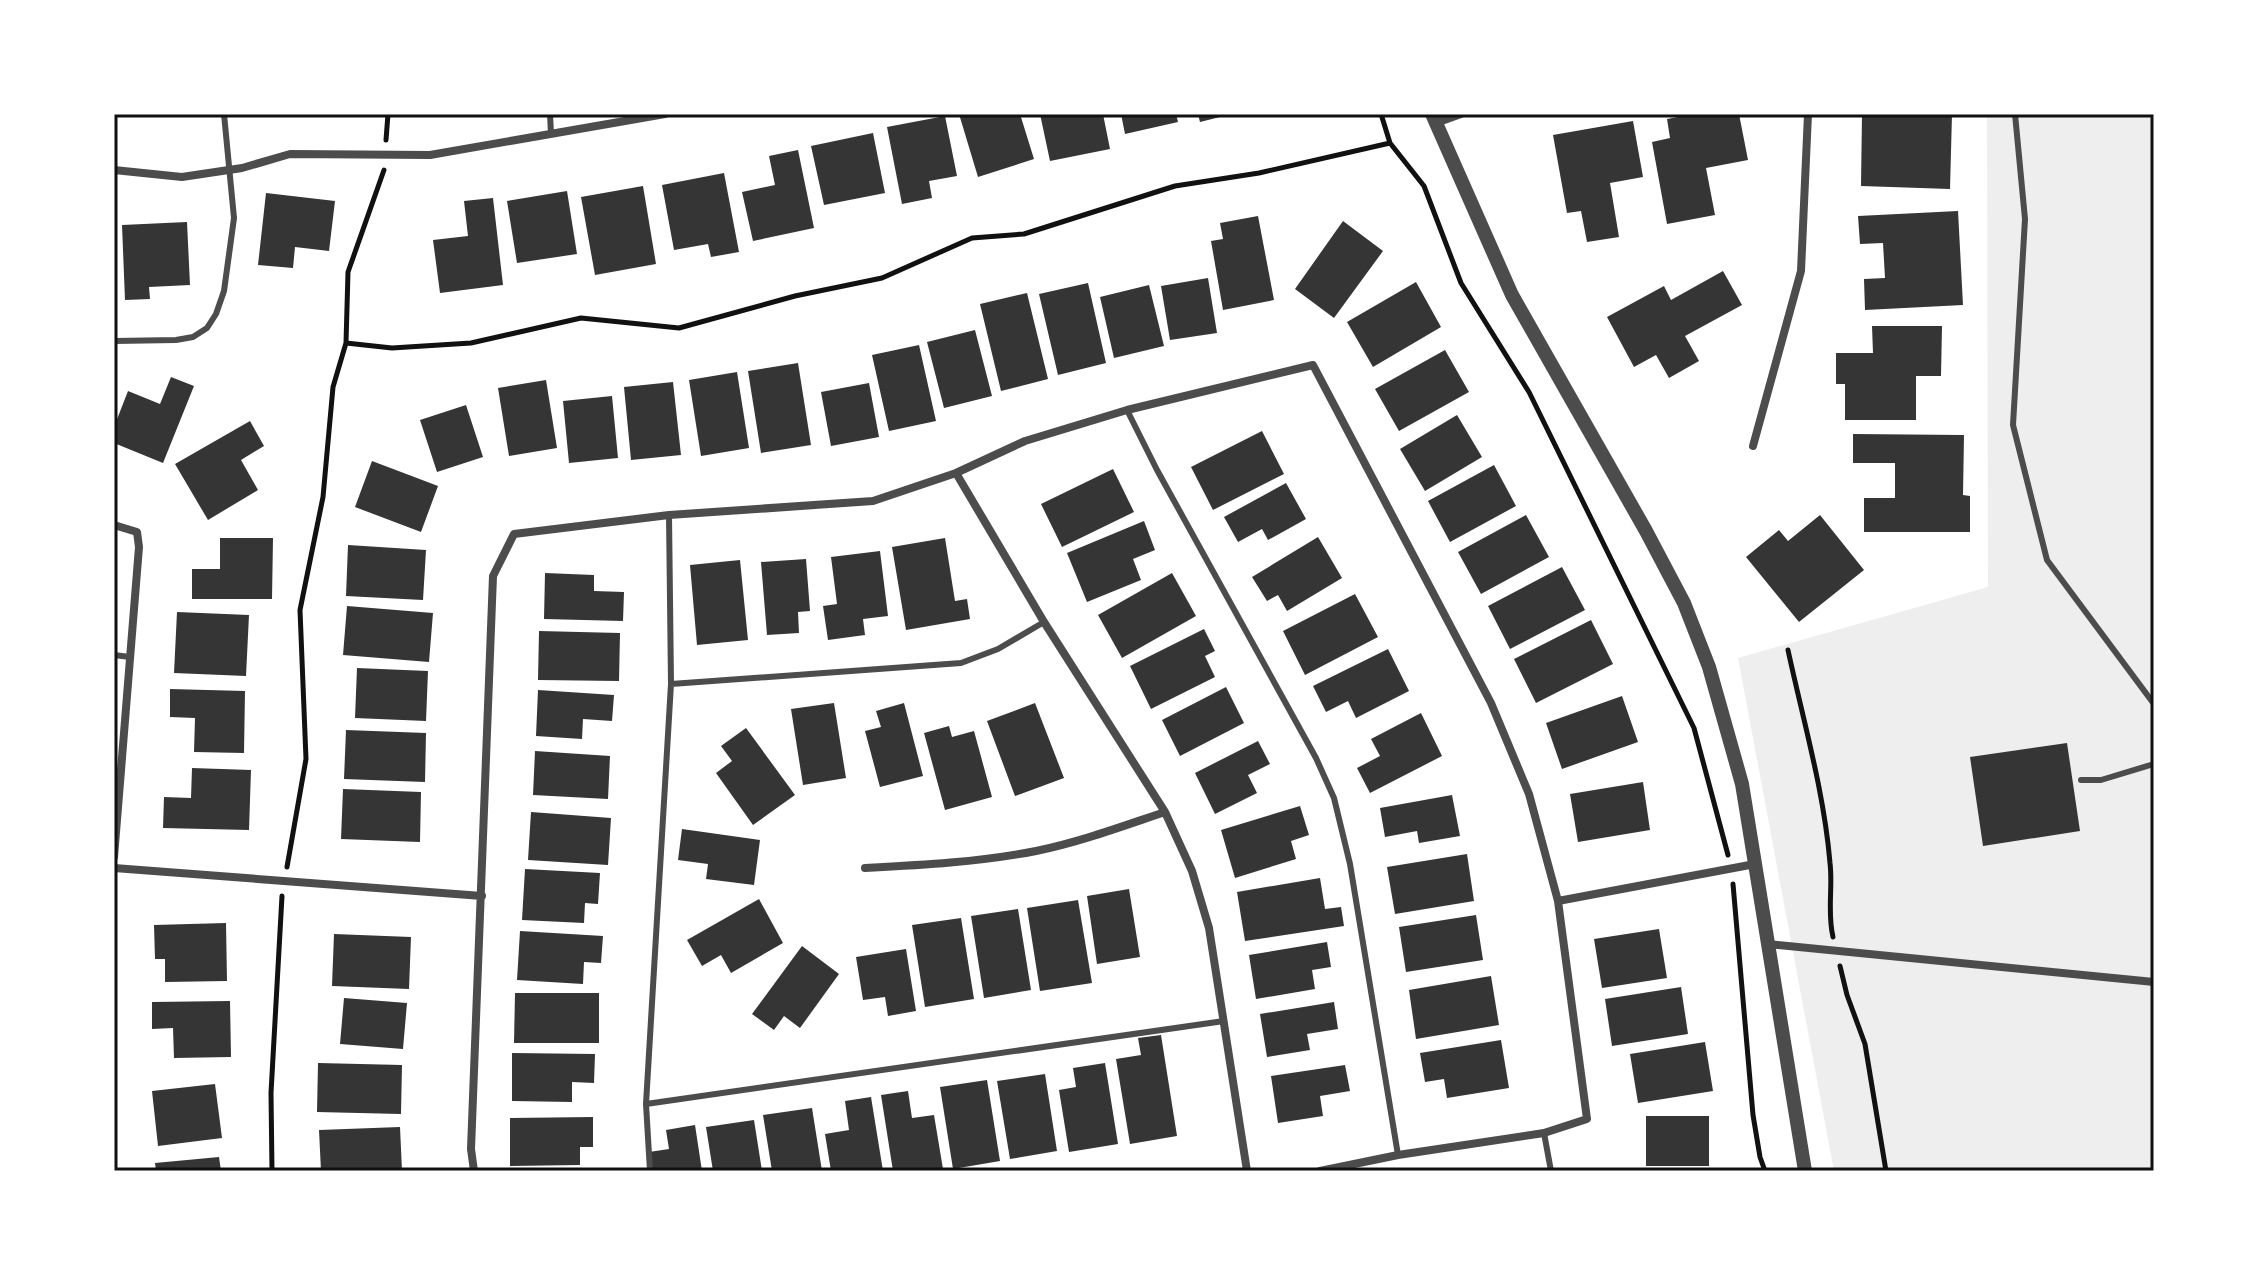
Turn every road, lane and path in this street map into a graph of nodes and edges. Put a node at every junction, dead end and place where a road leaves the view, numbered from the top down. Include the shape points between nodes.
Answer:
1 (224, 114) edge
2 (388, 114) edge
3 (550, 114) edge
4 (665, 114) edge
5 (1381, 114) edge
6 (1461, 114) edge
7 (1808, 114) edge
8 (2015, 114) edge
9 (1433, 119) edge
10 (551, 134) junction
11 (1390, 143) junction
12 (385, 155) junction
13 (114, 170) edge
14 (230, 170) junction
15 (114, 341) edge
16 (346, 343) junction
17 (1127, 410) junction
18 (1753, 446) dead end
19 (956, 473) junction
20 (669, 515) junction
21 (114, 525) edge
22 (1044, 622) junction
23 (1788, 650) dead end
24 (114, 655) edge
25 (130, 657) junction
26 (671, 684) junction
27 (2154, 704) edge
28 (2154, 764) edge
29 (2081, 780) dead end
30 (1165, 812) junction
31 (114, 857) edge
32 (1755, 864) junction
33 (114, 868) edge
34 (865, 868) dead end
35 (1732, 869) junction
36 (284, 881) junction
37 (482, 896) junction
38 (1558, 901) junction
39 (1768, 944) junction
40 (1836, 950) junction
41 (2154, 982) edge
42 (1224, 1021) junction
43 (646, 1104) junction
44 (1544, 1133) junction
45 (1398, 1155) junction
46 (272, 1171) edge
47 (474, 1171) edge
48 (650, 1171) edge
49 (1247, 1171) edge
50 (1320, 1171) edge
51 (1551, 1171) edge
52 (1765, 1171) edge
53 (1805, 1171) edge
54 (1886, 1171) edge

1 - 14 lane
2 - 12 path
3 - 10 lane
4 - 10 street
5 - 11 path
6 - 9 street
7 - 18 street via 1801,271
8 - 27 lane via 2025,219 2013,425 2047,560
9 - 32 street via 1512,295 1684,603 1728,727
10 - 12 street via 430,155
11 - 16 path via 1175,186 1024,234 972,238 882,278 679,328 581,318 471,343 392,348
11 - 35 path via 1424,186 1461,283 1529,392 1694,728
12 - 14 street via 290,154
12 - 16 path via 348,272
13 - 14 street via 182,177
14 - 15 lane via 234,218 224,291 207,328 176,340
16 - 36 path via 333,387 323,497 300,610 306,759
17 - 19 street via 1025,441
17 - 38 street via 1313,365 1491,703 1529,794
17 - 45 lane via 1334,798 1350,864
19 - 20 street via 873,501
19 - 22 street
20 - 26 lane
20 - 37 street via 514,534 493,576
21 - 25 street via 137,532 139,547
22 - 26 lane via 961,663
22 - 30 street
23 - 40 path via 1831,865 1829,920
24 - 25 lane
25 - 31 street
26 - 43 lane
28 - 29 lane via 2101,780
30 - 34 street via 1038,851
30 - 42 street via 1192,871 1209,928
32 - 35 street
32 - 39 street
33 - 36 street
35 - 38 street
35 - 52 path via 1753,1115
36 - 37 street
36 - 46 path via 271,1093
37 - 47 street
38 - 44 street via 1587,1119
39 - 40 street
39 - 53 street
40 - 41 street
40 - 54 path via 1865,1044
42 - 43 lane
42 - 49 street
43 - 48 lane
44 - 45 street
44 - 51 lane
45 - 50 street

